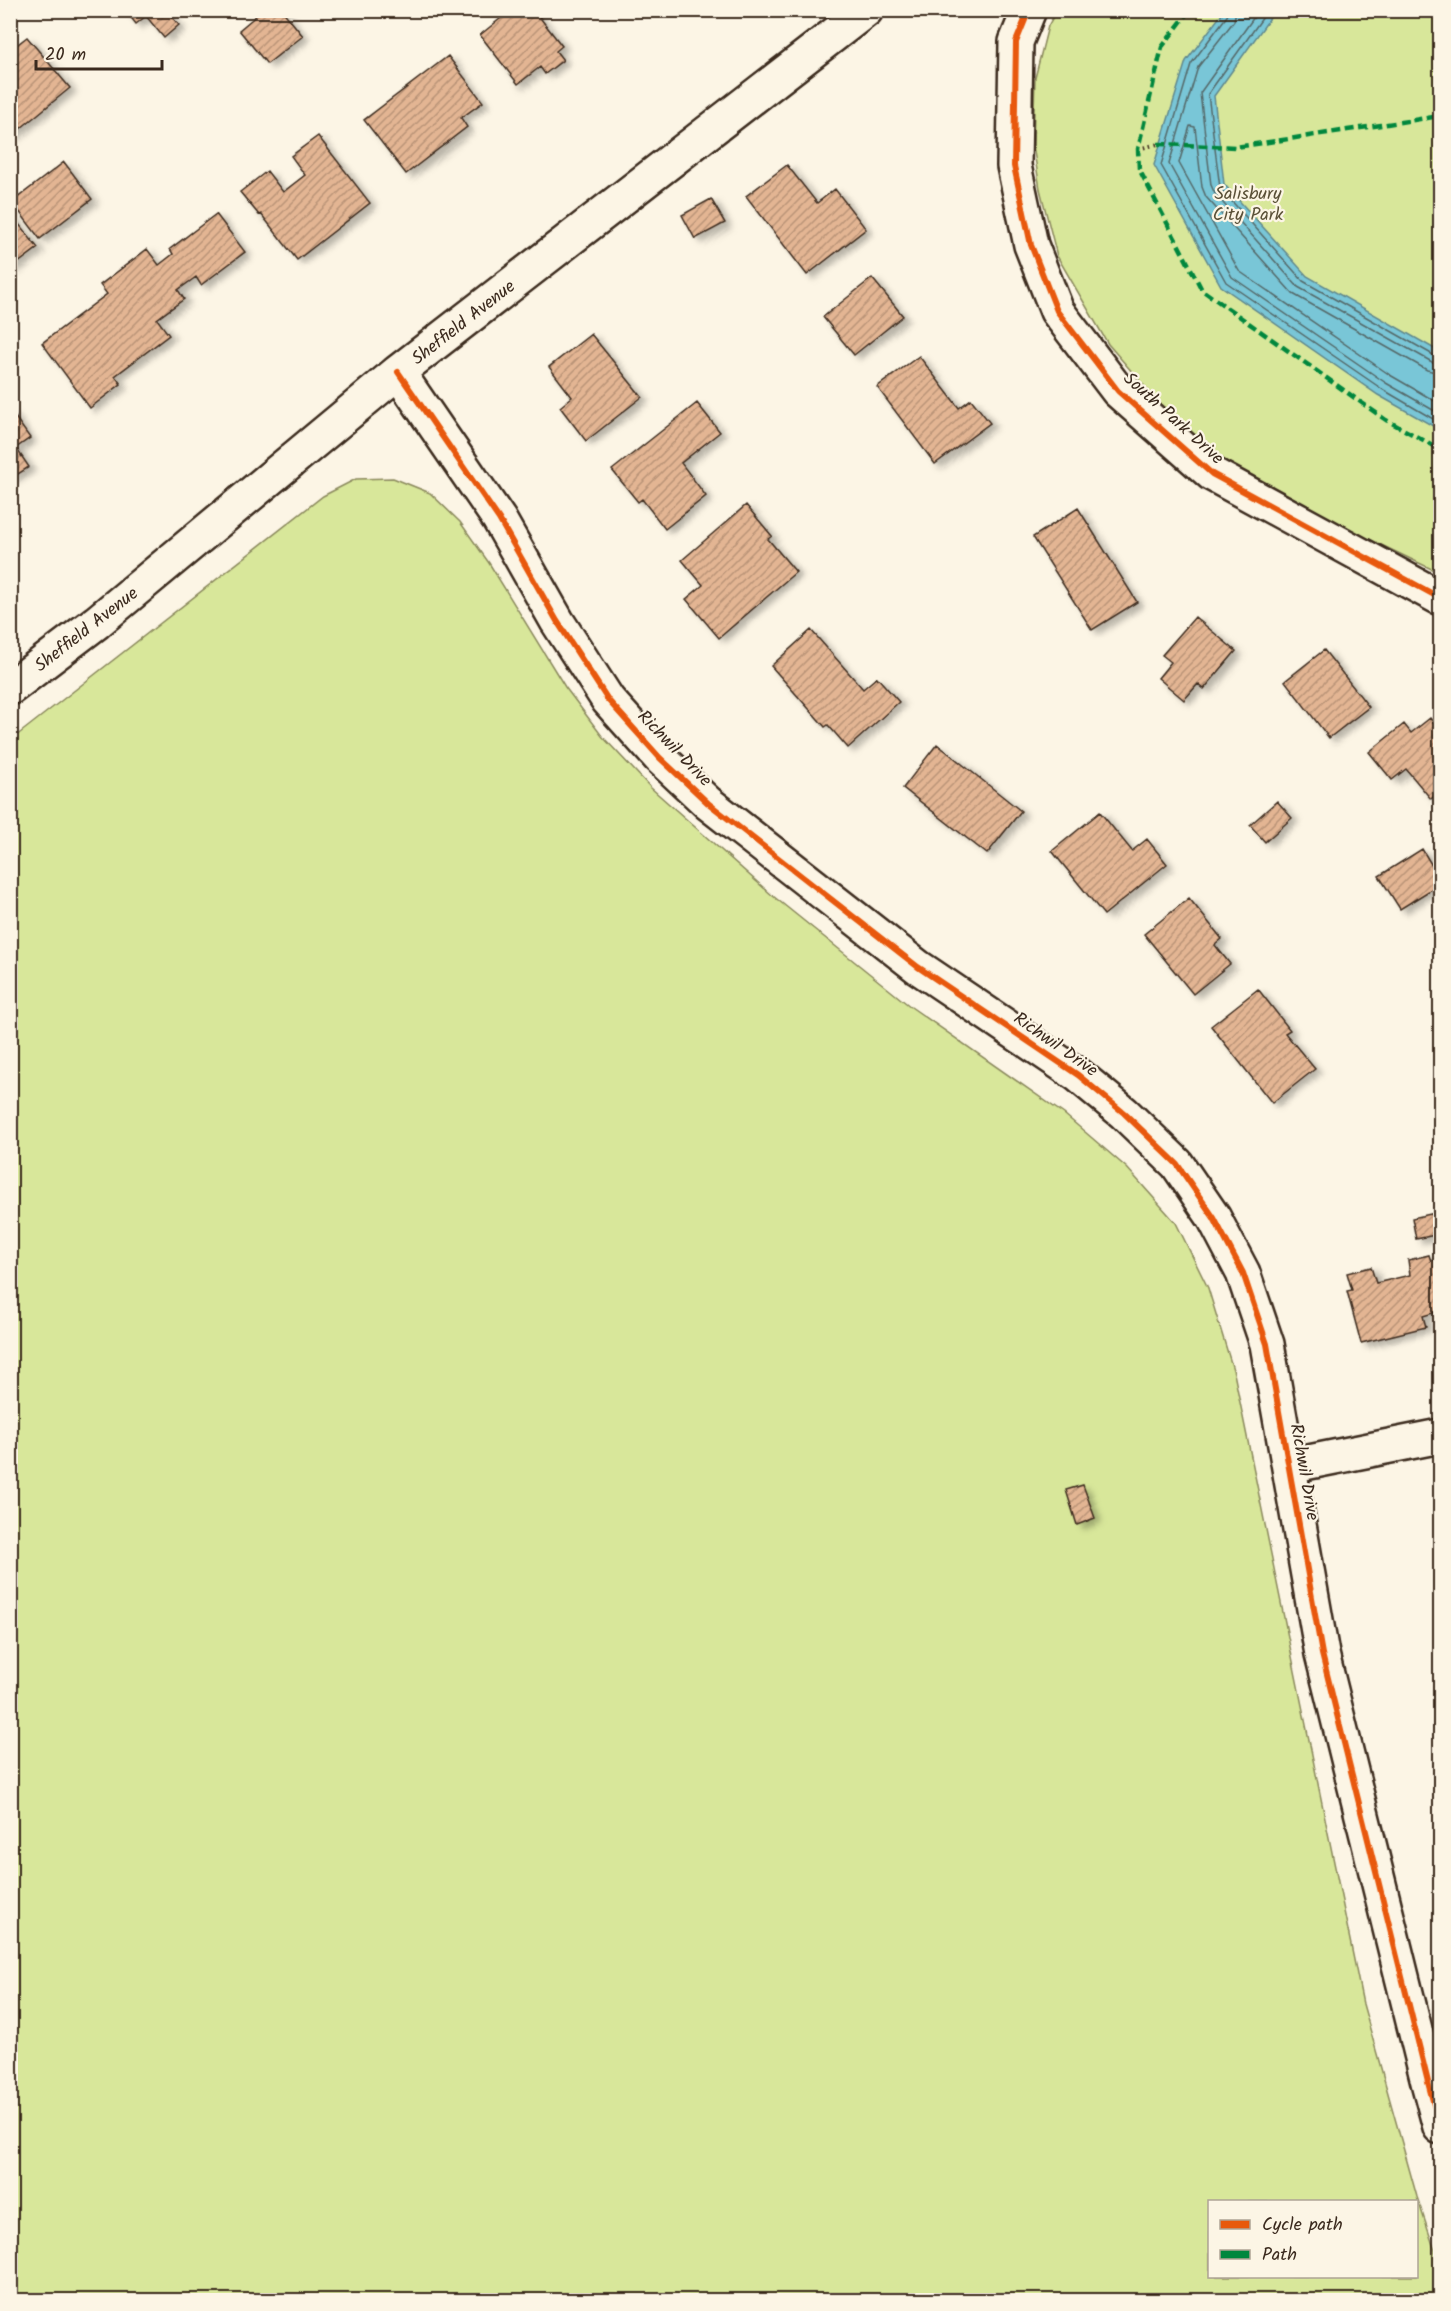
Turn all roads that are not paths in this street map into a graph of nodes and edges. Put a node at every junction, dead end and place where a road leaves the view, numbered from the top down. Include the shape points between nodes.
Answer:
1 (866, 10) edge
2 (1029, 10) edge
3 (398, 372) junction
4 (1440, 598) edge
5 (10, 688) edge
6 (1440, 1436) edge
7 (1289, 1466) junction
8 (1440, 2127) edge

1 - 3 street, Sheffield Avenue
2 - 4 street, South Park Drive via 1016,42 1014,166 1031,245 1057,311 1118,391 1212,474
3 - 5 street, Sheffield Avenue via 97,622
3 - 7 street, Richwil Drive via 499,519 608,700 660,758 708,803 918,967 1078,1076 1177,1164 1214,1218 1243,1274 1267,1344
6 - 7 street
7 - 8 street, Richwil Drive via 1322,1654

